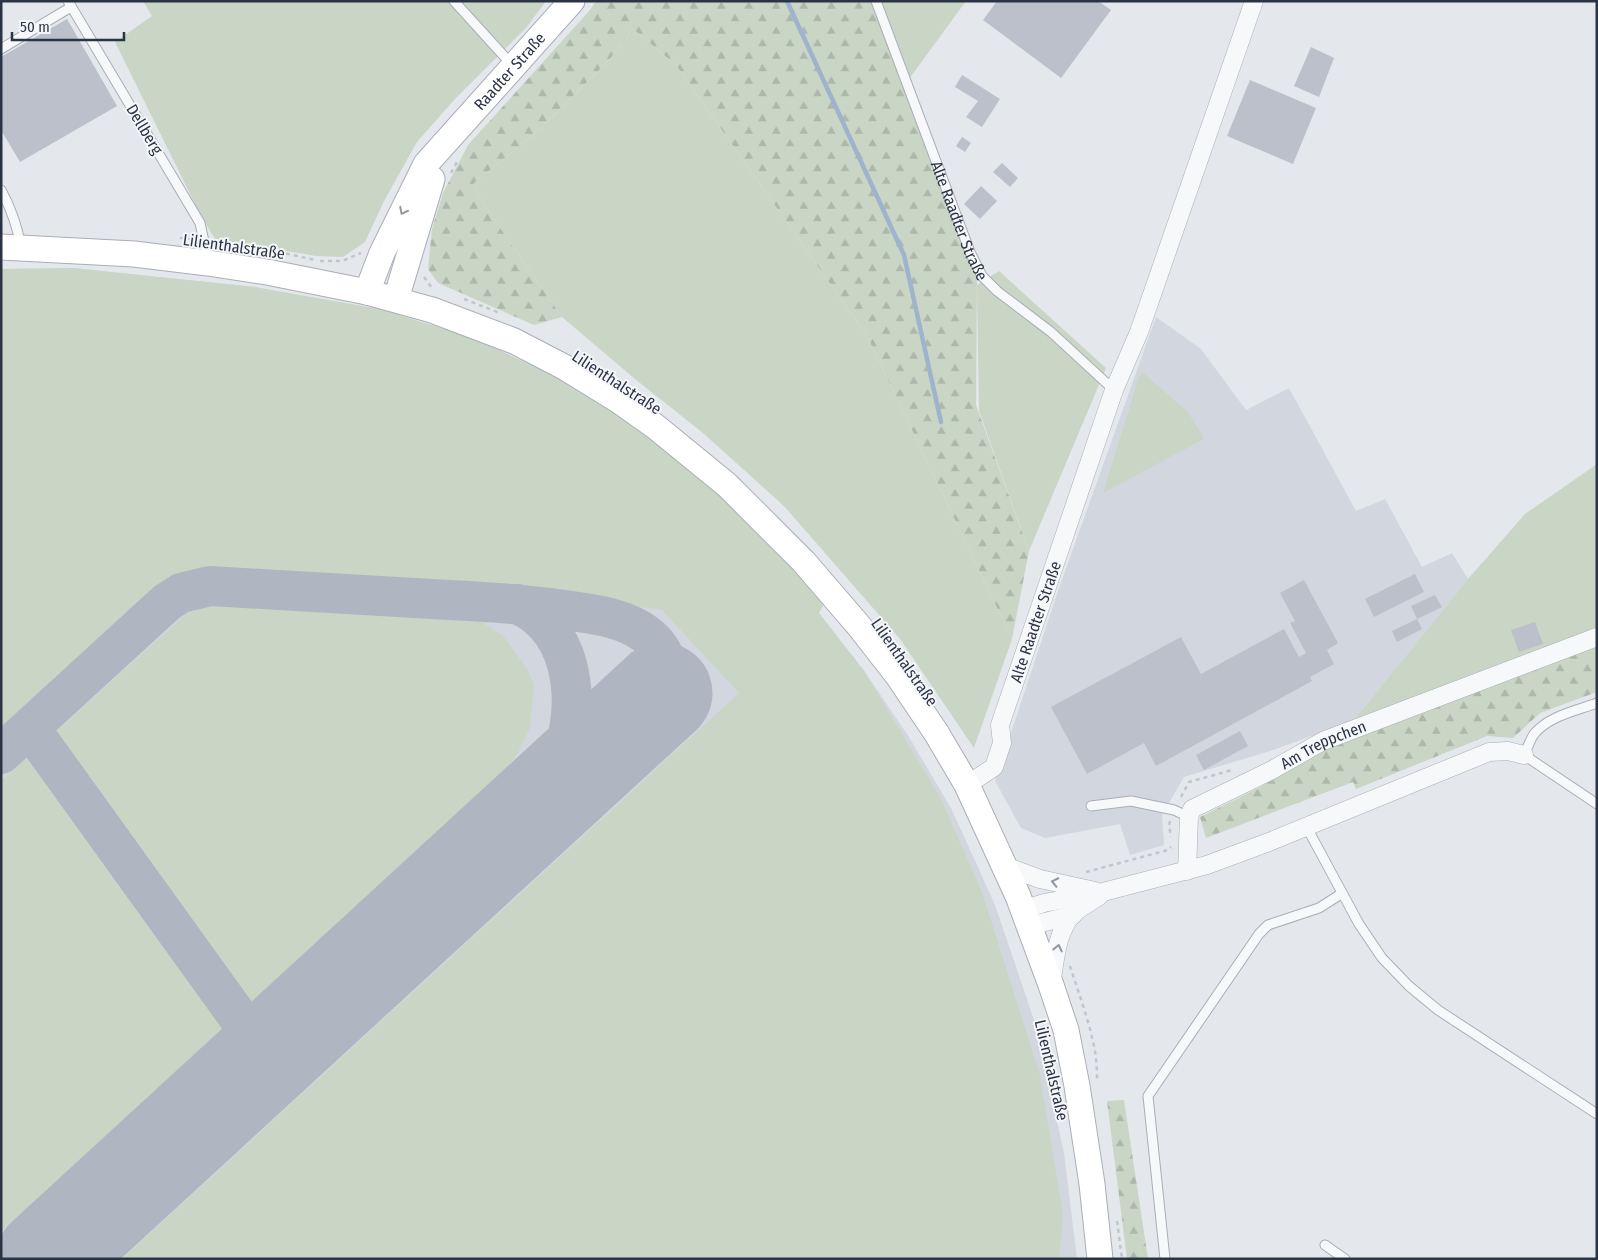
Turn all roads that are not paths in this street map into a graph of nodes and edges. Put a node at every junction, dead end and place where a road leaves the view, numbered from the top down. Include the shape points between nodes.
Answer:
1 (454, 1) edge
2 (572, 1) edge
3 (876, 1) edge
4 (1254, 1) edge
5 (70, 4) edge
6 (1, 49) edge
7 (514, 67) junction
8 (455, 147) junction
9 (1, 190) edge
10 (11, 247) edge
11 (206, 252) junction
12 (367, 292) junction
13 (396, 299) junction
14 (1114, 390) junction
15 (1597, 637) edge
16 (1597, 703) edge
17 (1524, 756) junction
18 (967, 785) junction
19 (1597, 804) edge
20 (1091, 806) dead end
21 (1181, 814) junction
22 (1306, 826) junction
23 (1005, 866) junction
24 (1187, 871) junction
25 (1103, 892) junction
26 (1341, 894) junction
27 (1073, 915) junction
28 (1026, 918) junction
29 (1051, 985) junction
30 (1597, 1114) edge
31 (1325, 1246) dead end
32 (1100, 1259) edge
33 (1165, 1259) edge
34 (1345, 1259) edge

1 - 7 lane
2 - 7 main road, Raadter Straße
3 - 14 lane, Alte Raadter Straße via 970,252 982,276 1051,332
4 - 14 street, Alte Raadter Straße via 1142,322
5 - 6 lane
5 - 11 lane, Dellberg via 200,223
7 - 8 main road, Raadter Straße
8 -> 12 main road, Raadter Straße via 426,164 379,259
8 - 13 main road, Raadter Straße via 432,180
9 - 10 lane via 18,230
10 - 11 main road, Lilienthalstraße via 134,254
11 - 12 main road, Lilienthalstraße via 267,272
12 - 13 main road, Lilienthalstraße
13 - 18 main road, Lilienthalstraße via 514,342 566,368 656,427 727,485 804,562 859,626 898,676
14 - 18 street, Alte Raadter Straße via 1000,725 1002,743 994,767
15 - 21 street, Am Treppchen via 1323,741
16 - 17 lane via 1552,719 1533,736
17 - 19 lane
17 - 22 street via 1508,751 1489,752
18 - 23 main road, Lilienthalstraße
20 - 21 lane via 1131,801
21 - 24 street
22 - 24 street
22 - 26 lane
25 -> 23 street via 1040,879
23 - 28 main road, Lilienthalstraße
24 - 25 street
25 - 27 street
25 - 28 street via 1044,903
26 - 30 lane via 1382,958 1408,986 1438,1010
26 - 33 lane via 1319,908 1268,925 1259,934 1148,1096
27 - 28 street
29 -> 27 street via 1061,936
28 - 29 main road, Lilienthalstraße
29 - 32 main road, Lilienthalstraße via 1066,1030 1078,1086
31 - 34 lane

